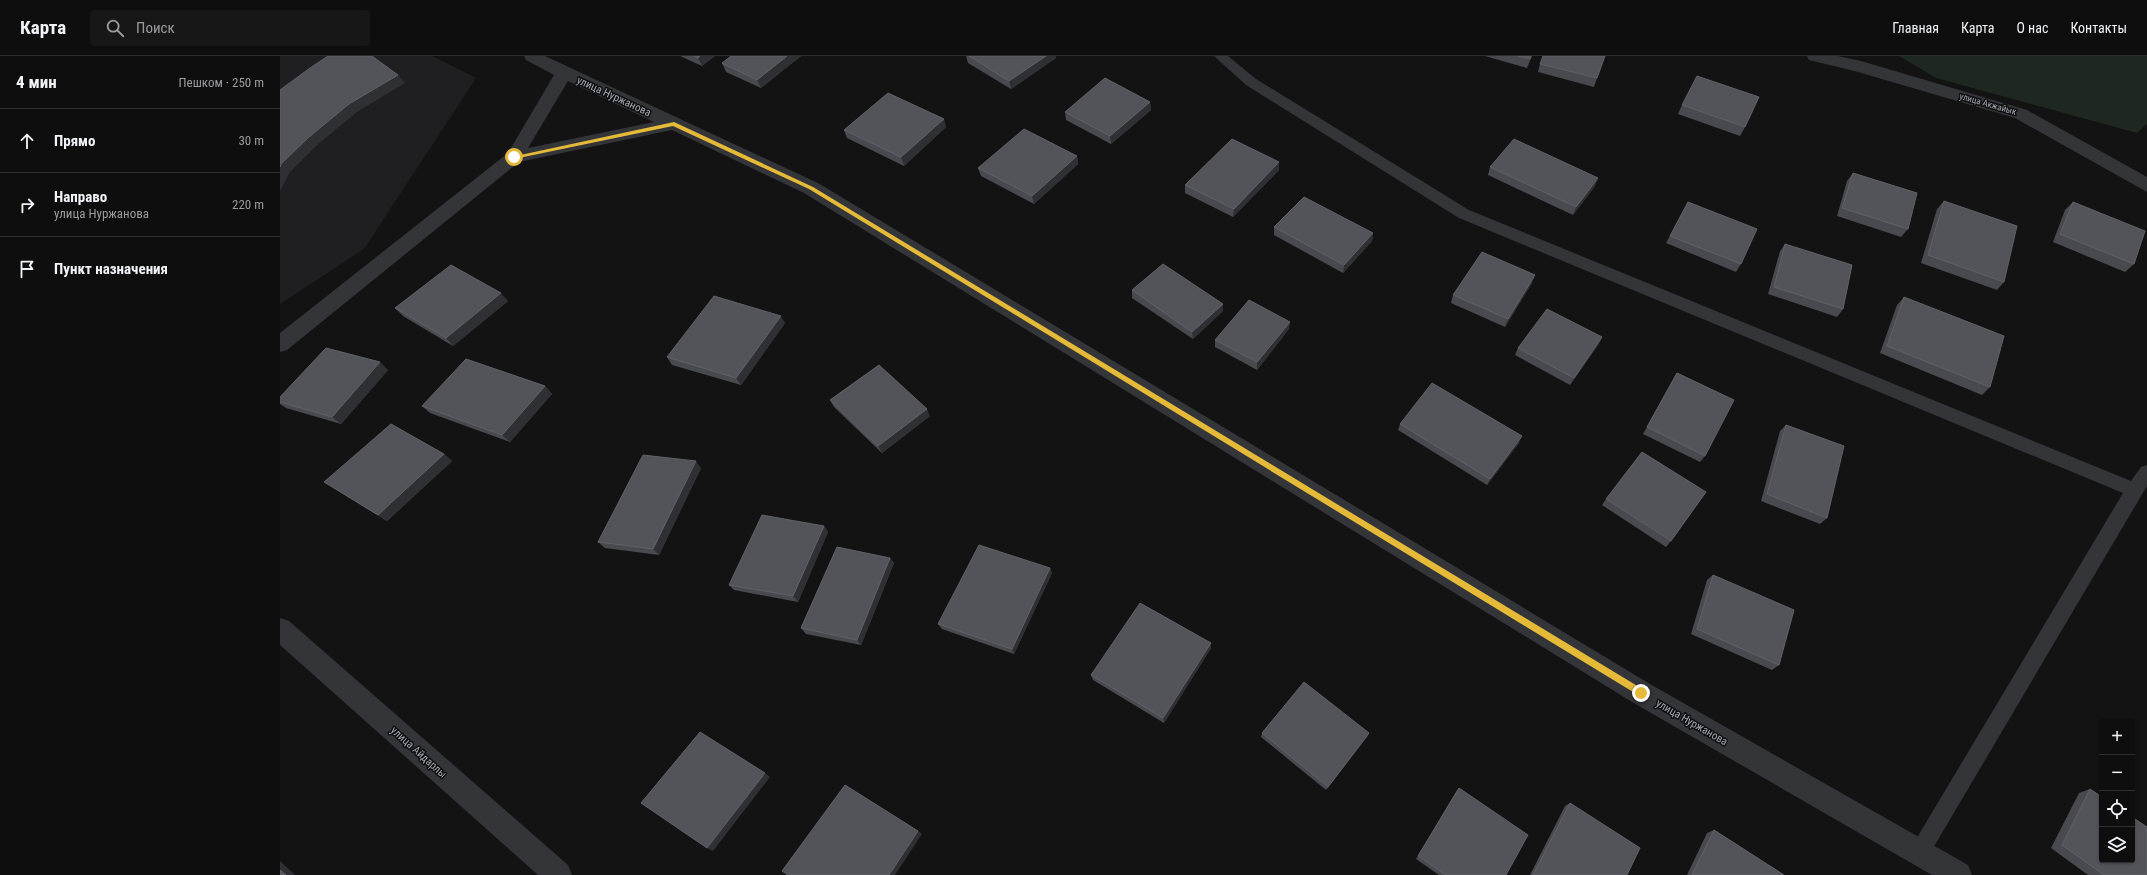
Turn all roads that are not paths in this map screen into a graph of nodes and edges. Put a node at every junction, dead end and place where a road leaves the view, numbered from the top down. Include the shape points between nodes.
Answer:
1 (532, 56) edge
2 (1220, 56) edge
3 (1815, 56) edge
4 (564, 73) junction
5 (674, 124) junction
6 (514, 157) junction
7 (2147, 185) edge
8 (280, 344) edge
9 (2147, 472) edge
10 (2134, 490) junction
11 (280, 628) edge
12 (1919, 853) junction
13 (558, 875) edge
14 (1958, 875) edge

1 - 4 street, улица Нуржанова
2 - 10 lane via 1251,82 1464,214
3 - 7 street, улица Акжайык via 2021,114
4 - 5 street, улица Нуржанова
4 - 6 street
5 - 6 street
5 - 12 street, улица Нуржанова via 811,188 1627,685
6 - 8 street
9 - 10 lane
10 - 12 lane
11 - 13 street, улица Айдарлы
12 - 14 street, улица Нуржанова

